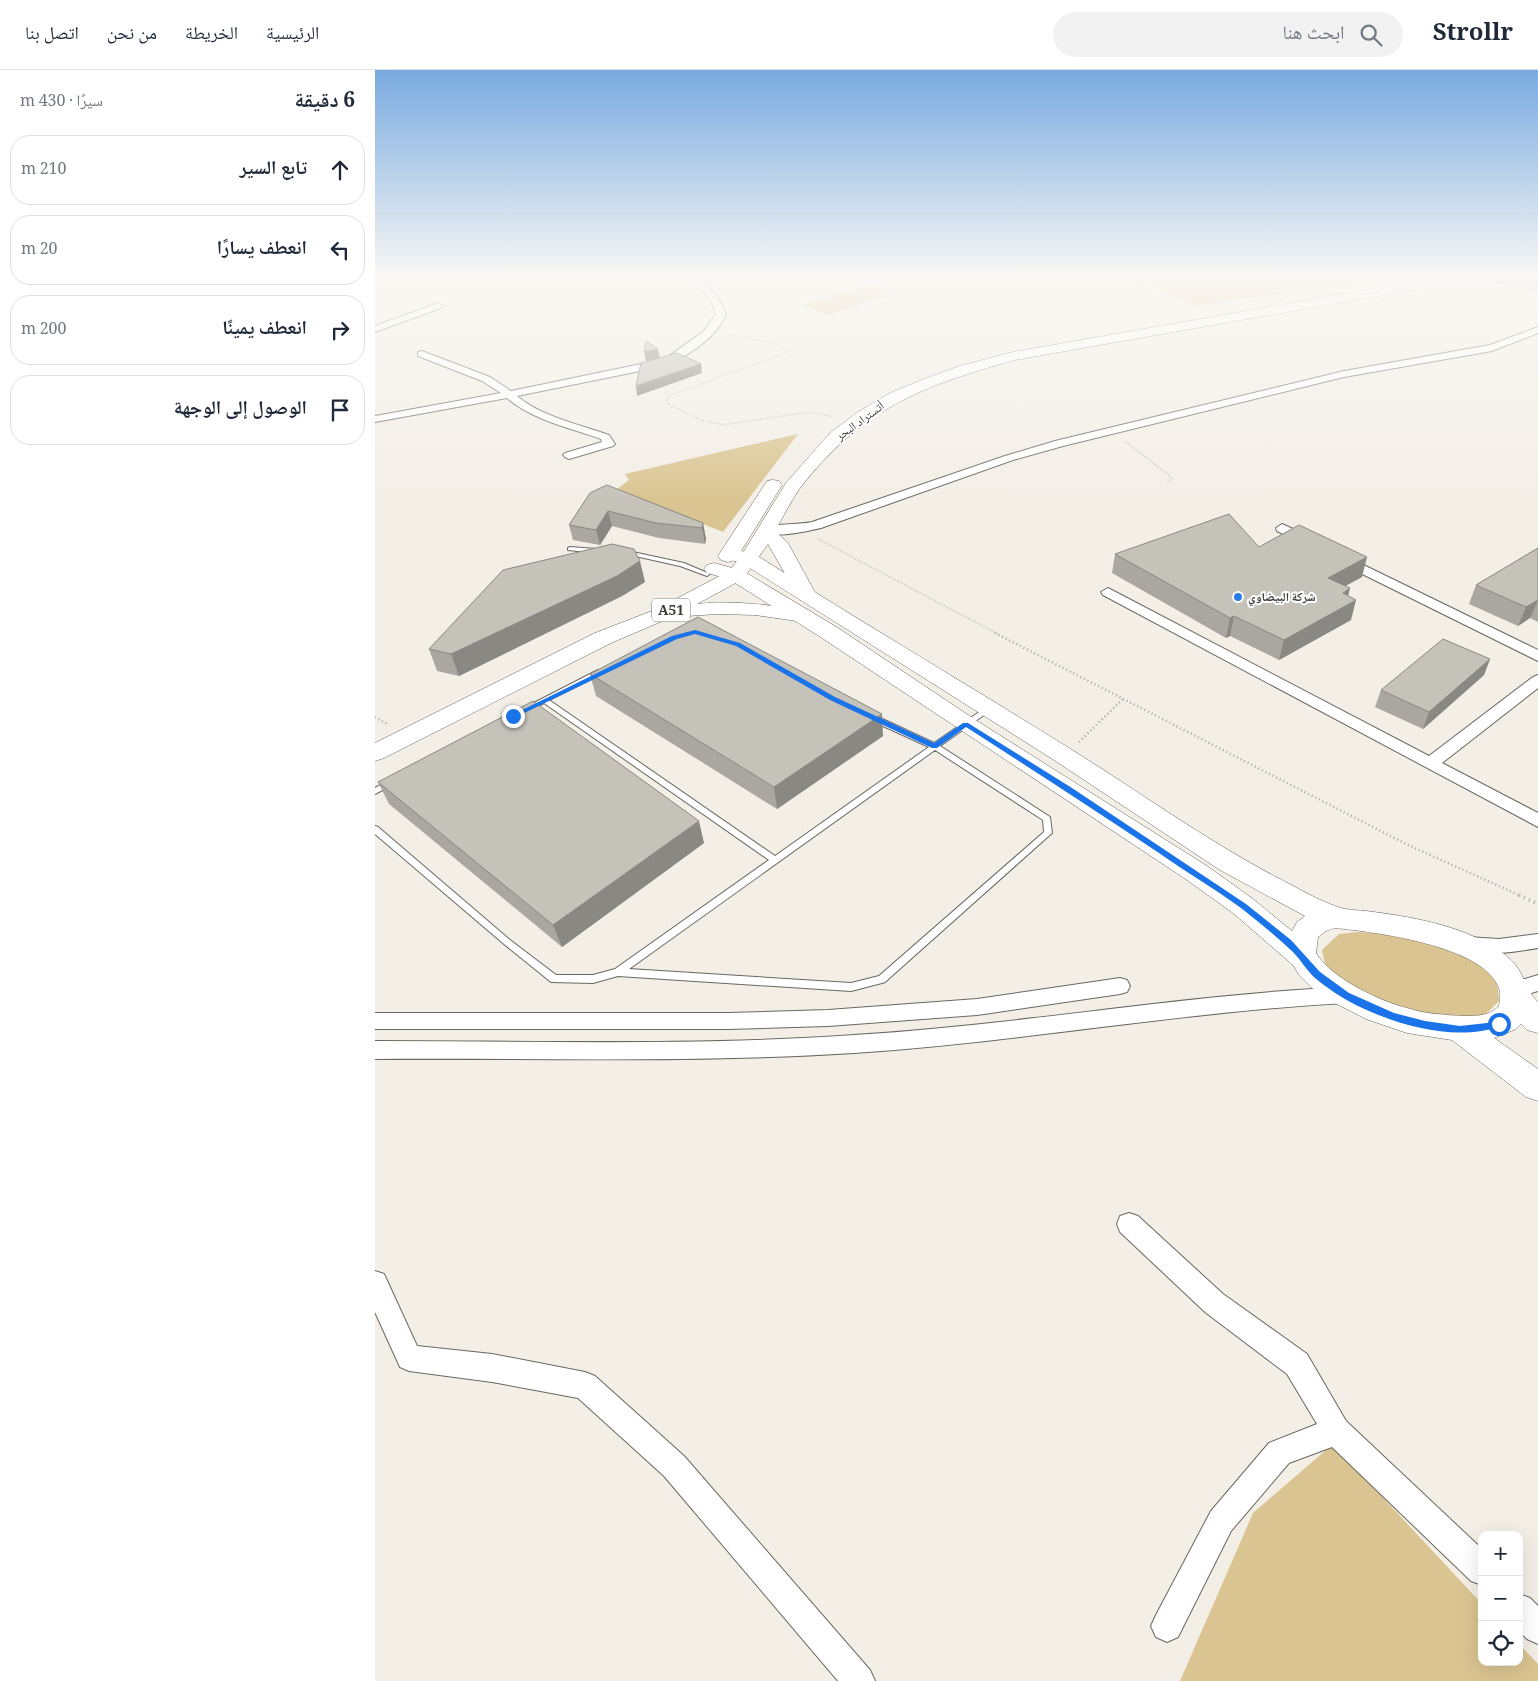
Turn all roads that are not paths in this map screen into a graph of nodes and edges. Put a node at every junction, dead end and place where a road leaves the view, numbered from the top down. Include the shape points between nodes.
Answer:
1 (684, 351) edge
2 (995, 351) edge
3 (1038, 351) edge
4 (1474, 351) edge
5 (422, 354) dead end
6 (508, 395) junction
7 (375, 419) edge
8 (824, 428) dead end
9 (569, 455) dead end
10 (783, 472) dead end
11 (1282, 528) dead end
12 (767, 532) junction
13 (570, 548) dead end
14 (608, 552) edge
15 (617, 552) edge
16 (727, 566) junction
17 (1108, 592) dead end
18 (806, 606) junction
19 (664, 613) junction
20 (603, 638) junction
21 (1538, 656) edge
22 (614, 666) edge
23 (1538, 680) edge
24 (544, 700) junction
25 (989, 708) junction
26 (519, 713) edge
27 (867, 715) edge
28 (966, 724) junction
29 (934, 746) junction
30 (375, 753) edge
31 (1430, 764) junction
32 (398, 778) edge
33 (375, 791) edge
34 (1538, 821) edge
35 (375, 829) edge
36 (775, 860) junction
37 (1335, 918) junction
38 (1538, 941) edge
39 (1457, 943) junction
40 (1303, 957) junction
41 (618, 972) junction
42 (1121, 986) dead end
43 (1346, 995) junction
44 (1527, 999) edge
45 (375, 1021) edge
46 (1460, 1029) junction
47 (375, 1050) edge
48 (1538, 1087) edge
49 (1129, 1224) dead end
50 (375, 1283) edge
51 (1336, 1431) junction
52 (1478, 1566) edge
53 (1523, 1613) edge
54 (1167, 1626) dead end
55 (1538, 1628) edge
56 (859, 1681) edge

1 - 6 street via 669,361 650,366
2 - 8 main road, أتستراد البحر via 924,372 884,390
3 - 12 main road, أتستراد البحر via 965,369 929,382 864,415 836,437 792,487
4 - 12 street via 1344,374 1118,429 1009,458 799,529
5 - 6 street via 486,379
6 - 7 street
6 - 9 street via 538,412 605,437 609,444
10 - 16 main road
11 - 21 street
12 - 16 main road, أتستراد البحر
12 - 18 main road via 778,543
13 - 14 lane
15 - 16 lane via 682,564
16 - 18 main road
16 - 19 main road, A51
16 - 20 main road, A51 via 651,607
17 - 31 street
18 - 19 main road
18 - 25 main road
18 - 28 main road
19 - 20 main road, A51
20 - 30 main road, A51
22 - 24 lane
23 - 31 street
24 - 26 lane
24 - 36 lane
25 - 28 lane
25 - 37 main road via 1223,860 1289,898
27 - 29 lane
28 - 29 lane
28 - 40 main road via 1197,873 1243,906
29 - 36 lane
29 - 41 lane via 1047,819 1048,833 882,979 851,987
31 - 34 street
32 - 33 lane
35 - 41 lane via 554,979 593,979
36 - 41 lane
37 - 39 main road via 1406,928
37 - 40 main road via 1316,923 1304,934 1301,941
38 - 39 street via 1499,946
39 - 44 main road via 1492,960
40 - 43 main road via 1317,975
42 - 45 street via 977,1007 828,1018
43 - 46 main road via 1392,1016 1425,1025
43 - 47 street via 1251,1001 970,1034 853,1044 735,1049
44 - 46 main road via 1499,1024
46 - 48 main road
49 - 51 street via 1214,1304 1297,1364
50 - 56 street via 409,1358 492,1368 585,1386 674,1466
51 - 52 street
51 - 54 street via 1279,1453 1266,1468 1221,1521
53 - 55 street

